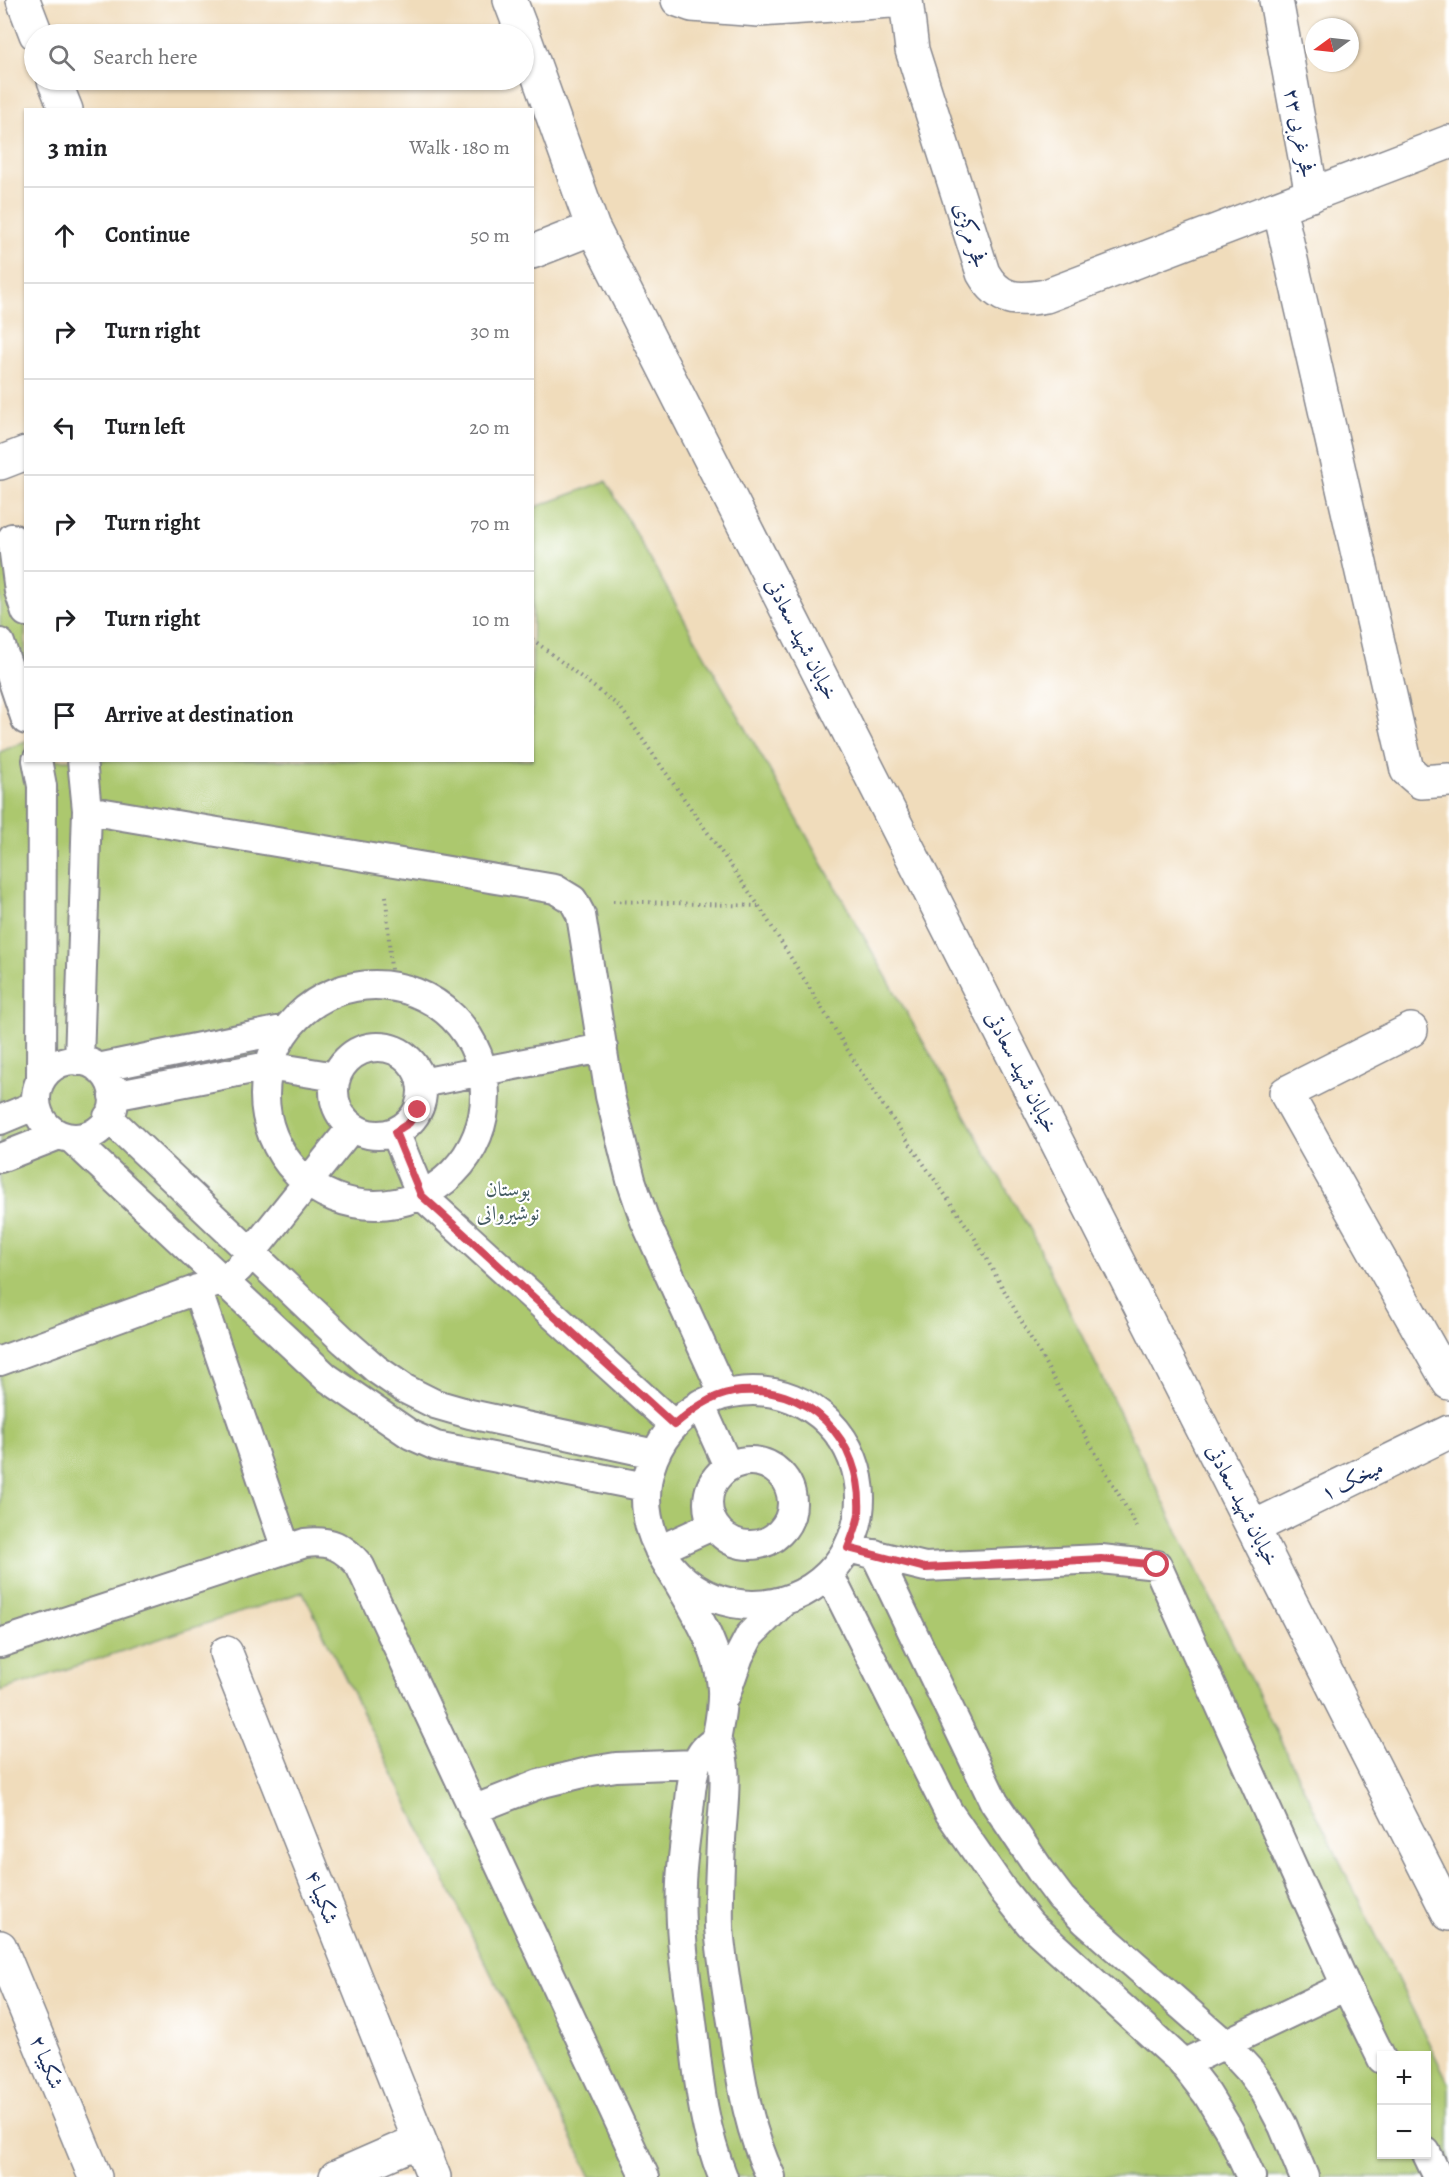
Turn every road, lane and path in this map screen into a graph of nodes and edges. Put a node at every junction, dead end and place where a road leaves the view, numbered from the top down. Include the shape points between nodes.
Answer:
1 (23, 0) edge
2 (510, 0) edge
3 (678, 0) edge
4 (1276, 0) edge
5 (32, 24) edge
6 (519, 24) edge
7 (534, 65) edge
8 (58, 90) edge
9 (65, 108) edge
10 (1449, 142) edge
11 (1312, 195) junction
12 (1279, 207) junction
13 (594, 231) junction
14 (534, 251) edge
15 (24, 454) edge
16 (0, 463) edge
17 (13, 537) edge
18 (0, 579) edge
19 (24, 606) edge
20 (534, 641) edge
21 (0, 643) edge
22 (24, 714) edge
23 (38, 762) edge
24 (82, 762) edge
25 (1449, 780) edge
26 (87, 810) junction
27 (383, 860) junction
28 (573, 900) junction
29 (759, 906) junction
30 (392, 985) junction
31 (287, 1029) junction
32 (1411, 1030) dead end
33 (603, 1048) junction
34 (88, 1064) junction
35 (268, 1066) junction
36 (482, 1071) junction
37 (336, 1077) junction
38 (421, 1083) junction
39 (38, 1092) junction
40 (110, 1107) junction
41 (0, 1120) edge
42 (352, 1127) junction
43 (395, 1132) junction
44 (65, 1136) junction
45 (0, 1158) edge
46 (308, 1182) junction
47 (421, 1195) junction
48 (251, 1253) junction
49 (210, 1285) junction
50 (0, 1361) edge
51 (1449, 1383) edge
52 (712, 1399) junction
53 (674, 1425) junction
54 (1449, 1432) edge
55 (655, 1454) junction
56 (728, 1466) junction
57 (646, 1486) junction
58 (714, 1525) junction
59 (1254, 1527) junction
60 (286, 1550) junction
61 (659, 1550) junction
62 (861, 1551) junction
63 (1157, 1565) junction
64 (829, 1574) junction
65 (785, 1600) junction
66 (0, 1642) edge
67 (225, 1653) dead end
68 (721, 1706) junction
69 (716, 1741) junction
70 (696, 1764) junction
71 (473, 1810) junction
72 (1449, 1914) edge
73 (0, 1947) edge
74 (1346, 1986) junction
75 (1226, 2044) junction
76 (1378, 2051) edge
77 (1184, 2064) junction
78 (418, 2142) junction
79 (1429, 2159) edge
80 (95, 2177) edge
81 (336, 2177) edge
82 (434, 2177) edge
83 (645, 2177) edge
84 (723, 2177) edge
85 (771, 2177) edge
86 (1251, 2177) edge
87 (1304, 2177) edge
88 (1438, 2177) edge

1 - 5 street
2 - 6 street, خیابان شهید سعادتی
3 - 12 street, فجر مرکزی via 692,5 759,10 906,0 912,50 983,273 992,288 1008,297 1026,300 1046,296
4 - 11 street, فجر غربی ۲۳
7 - 13 street, خیابان شهید سعادتی
8 - 9 street
10 - 11 street, فجر مرکزی
11 - 12 street, فجر مرکزی
12 - 25 street via 1407,770 1421,782
13 - 14 street via 593,228
13 - 59 street, خیابان شهید سعادتی
15 - 16 street
17 - 18 street
17 - 19 street
20 - 29 path via 620,707
21 - 22 street
23 - 39 street via 42,786
24 - 26 street
26 - 27 street
26 - 34 street
27 - 28 street via 555,889
27 - 30 path
28 - 29 path
28 - 33 street via 581,915
29 - 63 path via 871,1088 973,1235
30 - 31 street via 359,985 329,994 302,1011
30 - 36 street via 422,994 449,1012 470,1038
31 - 34 street
31 - 35 street
32 - 51 street via 1286,1094
33 - 36 street
33 - 52 street via 610,1096 638,1203
34 - 39 street via 72,1060 59,1063 49,1070
34 - 40 street via 105,1075 111,1086
35 - 37 street
35 - 40 street
35 - 46 street via 265,1097 270,1129 285,1158
36 - 38 street
36 - 47 street via 486,1091 483,1119 474,1145 458,1168
37 - 38 street via 353,1054 381,1047 406,1058 416,1068
37 - 42 street via 336,1105
38 - 43 street via 418,1110 409,1123
39 - 41 street
39 - 44 street via 44,1122
40 - 44 street via 96,1132 84,1137
40 - 48 street
42 - 43 street via 383,1136
42 - 46 street
43 - 47 street
44 - 45 street
44 - 49 street
46 - 47 street via 331,1196 357,1204 386,1205
46 - 48 street
47 - 53 street
48 - 49 street via 239,1268
48 - 55 street via 376,1369 435,1404
49 - 50 street
49 - 57 street via 326,1377 411,1435 436,1446
49 - 60 street
52 - 53 street
52 - 56 street
52 - 62 street via 732,1392 766,1391 799,1401 827,1421 848,1448 858,1481
53 - 55 street
54 - 59 street, میخک ۱
55 - 57 street
56 - 58 street via 715,1479 708,1498
56 - 58 street via 744,1460 758,1461 781,1474 789,1486 791,1514 776,1537 763,1543 735,1543
57 - 61 street via 648,1519
58 - 61 street
59 - 72 street, خیابان شهید سعادتی
60 - 66 street
60 - 71 street via 321,1541 336,1545 360,1566
61 - 65 street via 679,1576 706,1596 738,1605
61 - 68 street via 714,1653 722,1690
62 - 63 street via 925,1568 1101,1559
62 - 64 street
62 - 75 street via 994,1802 1060,1898
63 - 74 street
64 - 65 street via 802,1594
64 - 77 street via 948,1811 1002,1889 1058,1951
65 - 68 street via 750,1635
67 - 78 street, شکیبا ۴
68 - 69 street
69 - 70 street via 709,1744
69 - 85 street via 724,1774 719,1897 723,1962 746,2101 759,2153
70 - 71 street via 592,1771 539,1784
70 - 84 street via 681,1883 682,1927 705,2117
71 - 83 street
73 - 80 street, شکیبا ۲
74 - 75 street
74 - 76 street
75 - 77 street
75 - 87 street via 1265,2092
77 - 86 street via 1229,2130
78 - 81 street
78 - 82 street, شکیبا ۴
79 - 88 street

